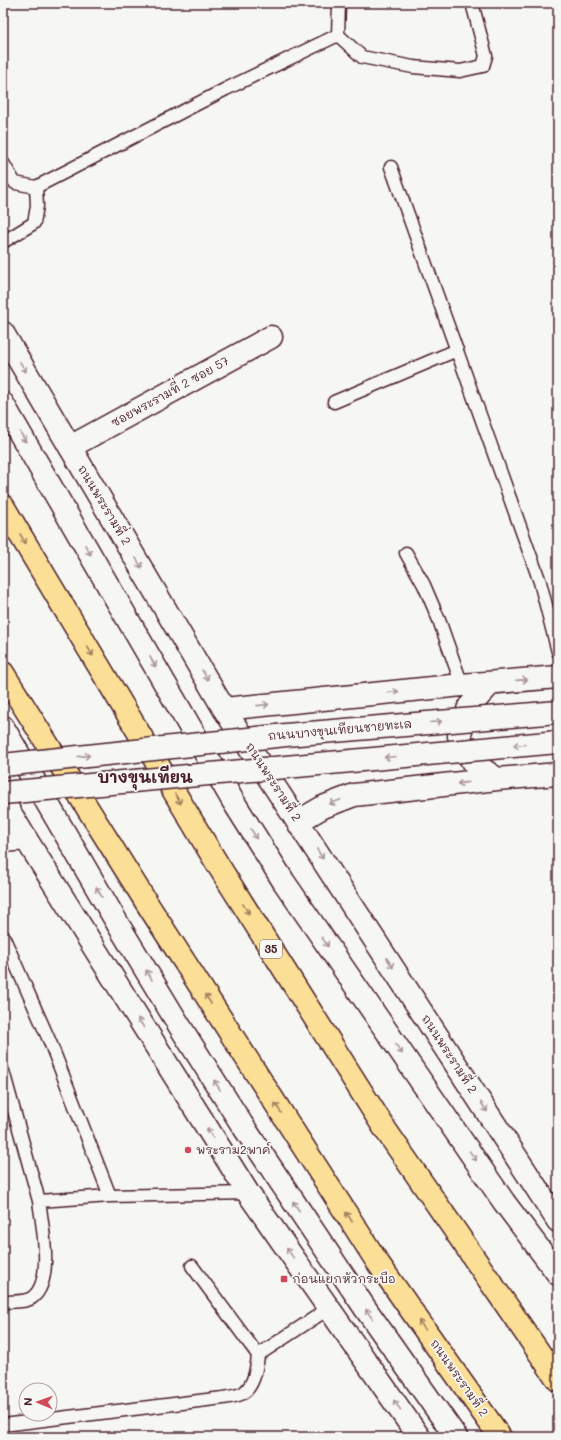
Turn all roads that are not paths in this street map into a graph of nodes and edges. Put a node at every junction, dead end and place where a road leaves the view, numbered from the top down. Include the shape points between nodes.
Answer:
1 (339, 3) edge
2 (472, 3) edge
3 (338, 35) junction
4 (3, 163) edge
5 (391, 167) dead end
6 (36, 187) junction
7 (3, 242) edge
8 (3, 333) edge
9 (271, 338) dead end
10 (457, 350) junction
11 (334, 402) dead end
12 (3, 404) edge
13 (70, 447) junction
14 (3, 506) edge
15 (406, 554) dead end
16 (558, 652) edge
17 (3, 673) edge
18 (558, 677) edge
19 (491, 683) junction
20 (462, 685) junction
21 (224, 709) junction
22 (558, 712) edge
23 (3, 727) edge
24 (558, 742) edge
25 (3, 765) edge
26 (558, 774) edge
27 (497, 779) junction
28 (3, 793) edge
29 (3, 801) edge
30 (298, 821) junction
31 (26, 839) junction
32 (3, 841) edge
33 (3, 936) edge
34 (3, 1071) edge
35 (248, 1193) junction
36 (110, 1196) junction
37 (39, 1201) junction
38 (558, 1221) edge
39 (192, 1266) dead end
40 (558, 1274) edge
41 (3, 1302) edge
42 (328, 1309) junction
43 (258, 1355) junction
44 (558, 1380) edge
45 (3, 1425) edge
46 (420, 1437) edge
47 (456, 1437) edge
48 (500, 1437) edge

1 - 3 lane
2 - 3 lane via 486,56 483,66 460,71 414,67 362,57
3 - 6 lane via 226,89
4 - 6 lane via 15,183
5 - 10 lane
6 - 7 lane via 37,206 34,222
8 -> 13 main road, ถนนพระรามที่ 2
9 - 13 main road, ซอยพระรามที่ 2 ซอย 57
10 - 11 lane
10 - 16 lane via 540,582
12 -> 40 main road, bridge via 233,801 288,888 504,1202
13 -> 21 main road, ถนนพระรามที่ 2
14 -> 44 highway, 35 via 218,865 384,1129
15 - 20 lane via 424,585
48 -> 17 highway, ถนนพระรามที่ 2 via 378,1262 148,905
19 -> 18 main road
19 - 20 main road
19 - 27 main road via 469,707 459,736 473,763
21 -> 20 main road
21 - 30 main road, ถนนพระรามที่ 2
25 -> 22 main road, ถนนบางขุนเทียนชายทะเล, bridge via 286,735
47 -> 23 main road, bridge via 258,1149 119,926
24 -> 28 main road, bridge
26 - 27 main road
27 -> 30 main road via 354,795 323,807
29 - 31 main road
30 -> 38 main road, ถนนพระรามที่ 2
31 - 32 main road
35 -> 31 main road
33 - 36 lane via 50,1042
34 - 37 lane
35 - 36 lane
42 -> 35 main road
36 - 37 lane
37 - 41 lane via 46,1258 44,1276 34,1297
39 - 43 lane
42 - 43 lane
46 -> 42 main road
43 - 45 lane via 251,1383 243,1393 236,1395

